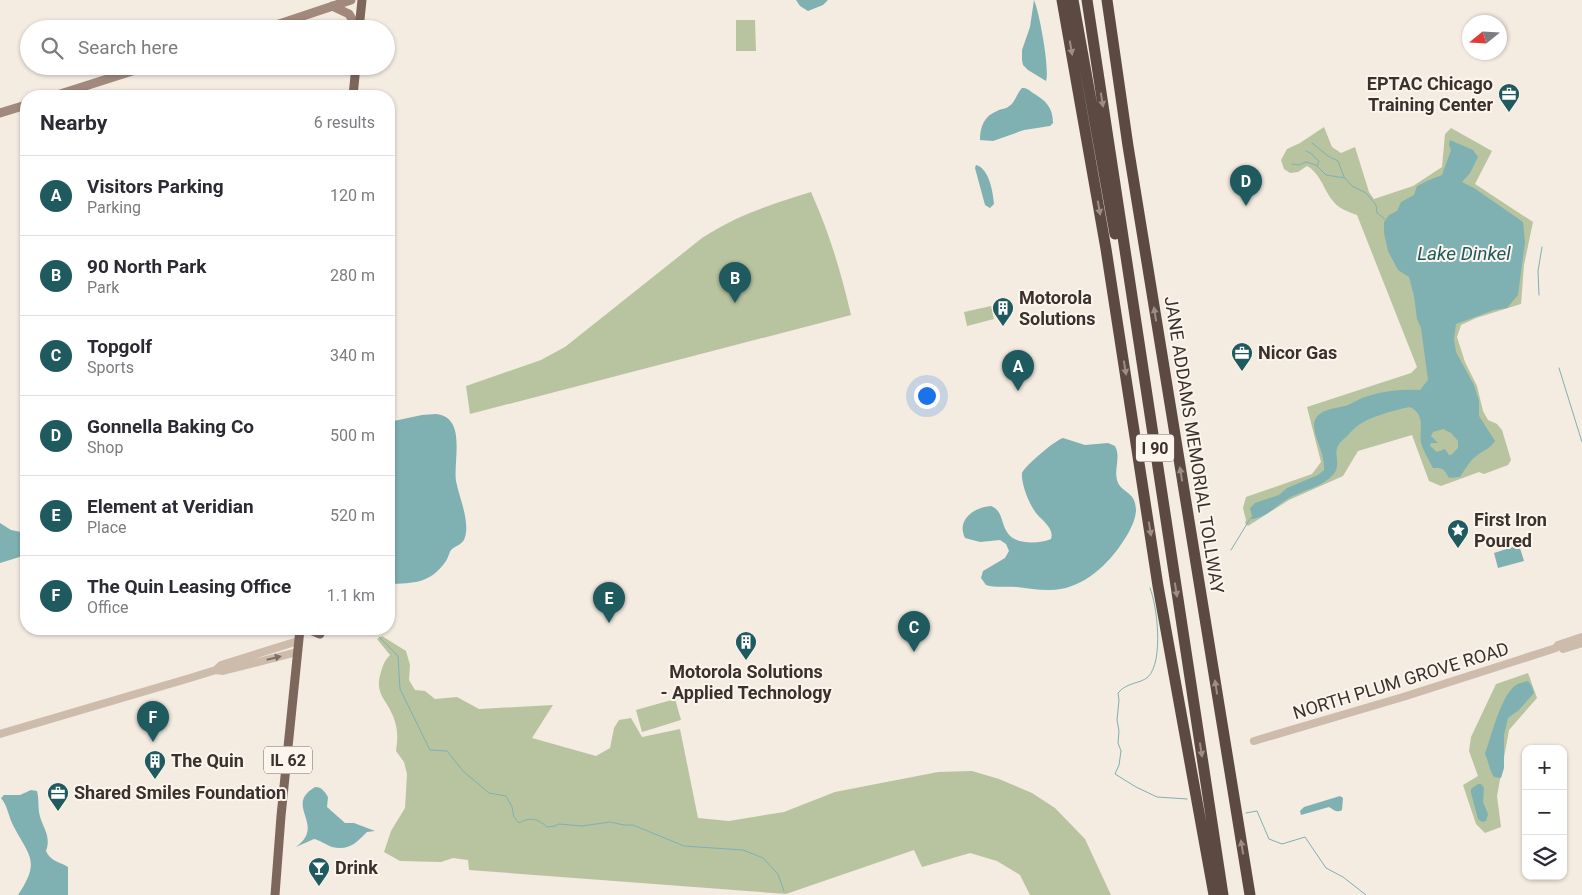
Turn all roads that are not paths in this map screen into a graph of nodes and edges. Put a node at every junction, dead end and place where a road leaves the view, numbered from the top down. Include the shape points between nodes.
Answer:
1 (351, 0) edge
2 (362, 0) edge
3 (1062, 0) edge
4 (1073, 0) edge
5 (1087, 0) edge
6 (1107, 0) edge
7 (332, 6) junction
8 (290, 20) edge
9 (352, 20) edge
10 (360, 20) edge
11 (120, 75) edge
12 (355, 75) edge
13 (73, 90) edge
14 (354, 90) edge
15 (20, 107) edge
16 (0, 113) edge
17 (1155, 450) junction
18 (299, 635) edge
19 (1582, 638) edge
20 (298, 641) junction
21 (1582, 643) edge
22 (1556, 648) junction
23 (297, 652) junction
24 (216, 670) junction
25 (0, 734) edge
26 (1254, 741) dead end
27 (275, 895) edge
28 (1214, 895) edge
29 (1223, 895) edge
30 (1250, 895) edge

1 - 7 main road
2 - 10 main road
3 -> 28 highway via 1109,268 1158,586
4 - 17 highway
5 -> 17 highway, I 90
30 -> 6 highway, JANE ADDAMS MEMORIAL TOLLWAY / I 90 via 1130,161
7 - 8 main road
7 - 9 main road
11 - 13 main road
12 - 14 main road
15 - 16 main road
17 -> 29 highway, I 90
18 - 20 main road, IL 62
19 - 22 street, NORTH PLUM GROVE ROAD
20 - 23 main road, IL 62
20 - 24 street via 221,665
21 - 22 street, NORTH PLUM GROVE ROAD via 1560,650
22 - 26 street, NORTH PLUM GROVE ROAD
24 -> 23 street
23 - 27 main road, IL 62
24 - 25 street

